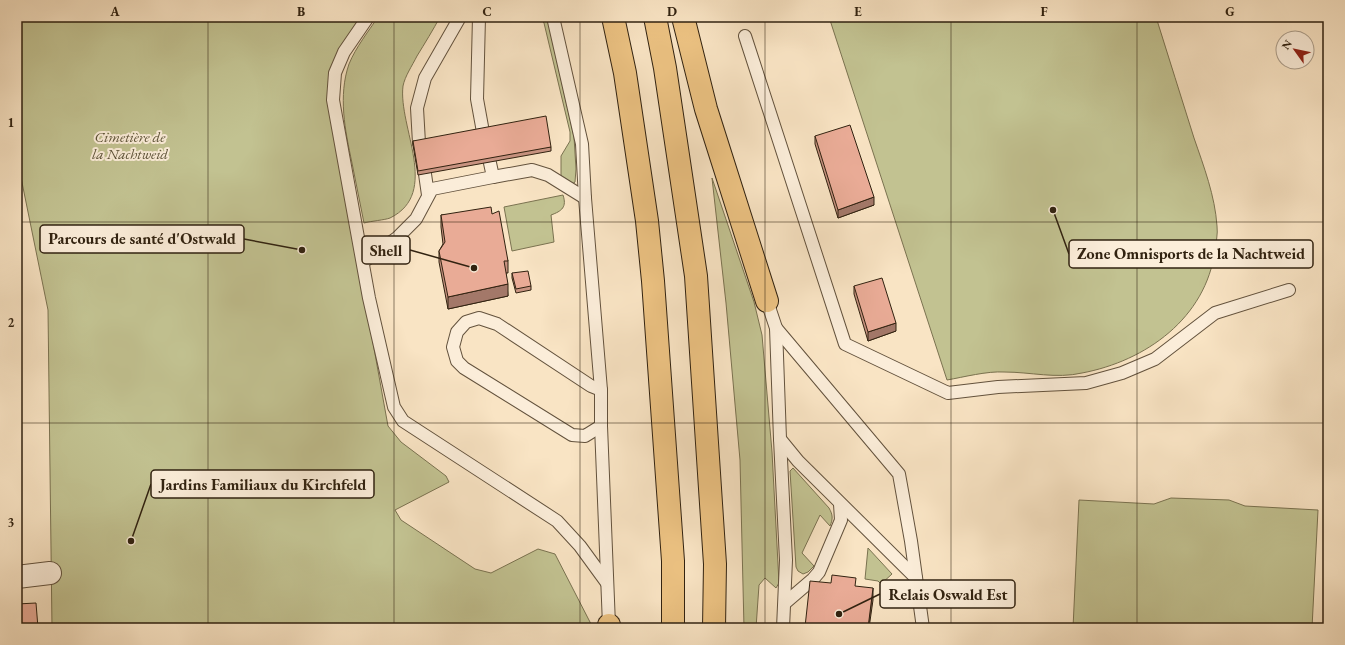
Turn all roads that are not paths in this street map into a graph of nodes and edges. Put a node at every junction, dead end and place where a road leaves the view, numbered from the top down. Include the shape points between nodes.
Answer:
1 (368, 17) edge
2 (460, 17) edge
3 (479, 17) edge
4 (553, 17) edge
5 (613, 17) edge
6 (655, 17) edge
7 (683, 17) edge
8 (745, 36) dead end
9 (483, 132) edge
10 (420, 144) edge
11 (490, 163) edge
12 (425, 174) edge
13 (493, 177) junction
14 (428, 195) junction
15 (585, 198) junction
16 (363, 262) junction
17 (1289, 290) dead end
18 (767, 301) joint
19 (776, 328) junction
20 (601, 390) junction
21 (601, 426) junction
22 (780, 439) junction
23 (840, 504) junction
24 (50, 573) dead end
25 (17, 577) edge
26 (916, 578) junction
27 (607, 583) junction
28 (785, 603) junction
29 (609, 626) edge
30 (923, 627) edge
31 (673, 628) edge
32 (714, 628) edge
33 (783, 628) edge

1 - 16 lane via 344,52 335,73 333,100
2 - 10 lane via 425,78 417,108
3 - 9 lane via 477,99
4 - 15 lane via 582,144
5 - 31 highway via 625,73 648,236 673,561
6 - 32 highway via 696,276 715,564
7 - 18 highway via 706,109
8 - 17 lane via 845,344 948,393 998,387 1086,383 1122,373 1155,359 1215,313
11 - 13 lane
12 - 14 lane
13 - 14 lane via 432,189
13 - 15 lane via 532,170 548,175
14 - 16 lane via 416,219 397,238
15 - 20 lane
16 - 27 lane via 394,407 403,421 557,521 580,546
18 - 19 lane
19 - 22 lane
19 - 26 lane via 899,474
20 - 21 lane
20 - 21 lane via 497,324 479,318 466,322 457,332 453,347 457,361 464,368 572,435 585,436
21 - 27 lane
22 - 23 lane
22 - 28 lane via 786,560
23 - 26 lane
23 - 28 lane via 841,520 819,572
24 - 25 street
26 - 30 lane
27 - 29 lane
28 - 33 lane

